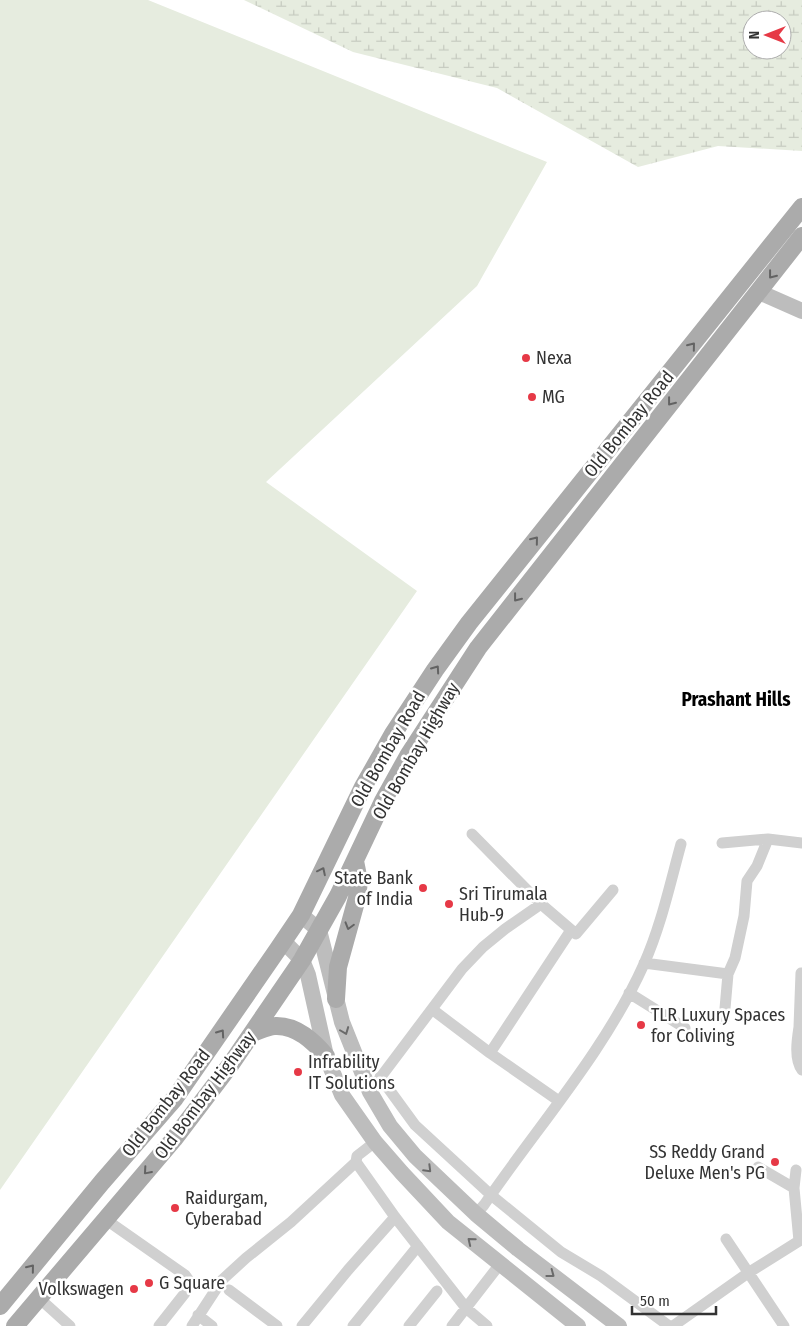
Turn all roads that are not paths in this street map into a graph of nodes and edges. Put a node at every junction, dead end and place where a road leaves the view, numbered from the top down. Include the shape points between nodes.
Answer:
1 (802, 208) edge
2 (802, 236) edge
3 (759, 292) junction
4 (802, 311) edge
5 (472, 834) dead end
6 (768, 840) junction
7 (722, 843) dead end
8 (802, 843) edge
9 (681, 844) dead end
10 (355, 861) junction
11 (613, 890) dead end
12 (541, 904) junction
13 (301, 915) junction
14 (319, 930) junction
15 (571, 930) junction
16 (283, 940) junction
17 (644, 963) junction
18 (328, 967) junction
19 (305, 968) junction
20 (801, 973) edge
21 (728, 974) junction
22 (629, 993) junction
23 (336, 999) junction
24 (433, 1010) junction
25 (724, 1020) dead end
26 (800, 1027) edge
27 (686, 1028) dead end
28 (252, 1033) junction
29 (490, 1053) junction
30 (326, 1056) junction
31 (802, 1070) edge
32 (380, 1077) junction
33 (370, 1092) junction
34 (559, 1101) junction
35 (375, 1142) junction
36 (356, 1162) junction
37 (758, 1167) dead end
38 (796, 1170) dead end
39 (794, 1188) junction
40 (491, 1195) junction
41 (476, 1214) junction
42 (395, 1216) junction
43 (105, 1219) junction
44 (726, 1239) dead end
45 (418, 1246) junction
46 (500, 1264) junction
47 (748, 1273) junction
48 (229, 1290) dead end
49 (437, 1291) dead end
50 (39, 1298) junction
51 (0, 1306) edge
52 (466, 1308) junction
53 (198, 1315) junction
54 (15, 1326) edge
55 (70, 1326) edge
56 (159, 1326) edge
57 (192, 1326) edge
58 (212, 1326) edge
59 (277, 1326) edge
60 (302, 1326) edge
61 (353, 1326) edge
62 (409, 1326) edge
63 (452, 1326) edge
64 (487, 1326) edge
65 (578, 1326) edge
66 (619, 1326) edge
67 (671, 1326) edge
68 (784, 1326) edge

13 -> 1 main road, Old Bombay Road via 363,787 435,670 469,623
2 -> 3 main road, Old Bombay Highway
3 - 4 main road
3 -> 10 main road, Old Bombay Highway via 478,648 408,756
5 - 12 street
6 - 7 street
6 - 8 street
6 - 21 street via 747,881 744,916
9 - 17 street via 666,902
10 - 14 main road, Old Bombay Highway
10 -> 23 main road via 358,898 338,967
11 - 15 street via 576,934
12 - 15 street
12 - 24 street via 483,947 462,969
13 - 14 main road
13 - 16 main road, Old Bombay Road
14 - 18 main road
14 - 19 main road, Old Bombay Highway
15 - 29 street
16 - 19 main road
51 -> 16 main road, Old Bombay Road via 175,1098
17 - 21 street
17 - 22 street
18 - 19 main road
18 - 23 main road
19 - 28 main road, Old Bombay Highway
19 - 30 main road
20 - 26 street
21 - 25 street
22 - 27 street
22 - 34 street via 612,1025
23 -> 33 main road
24 - 29 street
24 - 32 street
26 - 31 street via 797,1046
28 - 30 main road via 275,1026 294,1030 312,1039
28 -> 43 main road, Old Bombay Highway via 174,1139
29 - 34 street
30 - 35 main road via 342,1095
32 - 33 street
32 - 40 street via 415,1126
33 -> 41 main road via 390,1126 415,1156
34 - 40 street
35 - 36 street via 357,1156
46 -> 35 main road via 448,1222
36 - 42 street
36 - 53 street via 222,1280
37 - 39 street
38 - 39 street
39 - 47 street via 799,1241
40 - 41 street
40 - 67 street via 561,1252
41 -> 66 main road
42 - 45 street
42 - 60 street
43 - 50 main road, Old Bombay Highway
43 - 56 street via 185,1275 190,1282 185,1294
44 - 47 street
45 - 52 street
45 - 61 street
46 - 52 street
46 - 65 main road
47 - 67 street
47 - 68 street
48 - 59 street
49 - 62 street
50 - 54 main road, Old Bombay Highway
50 - 55 street
52 - 63 street
52 - 64 street
53 - 57 street
53 - 58 street

